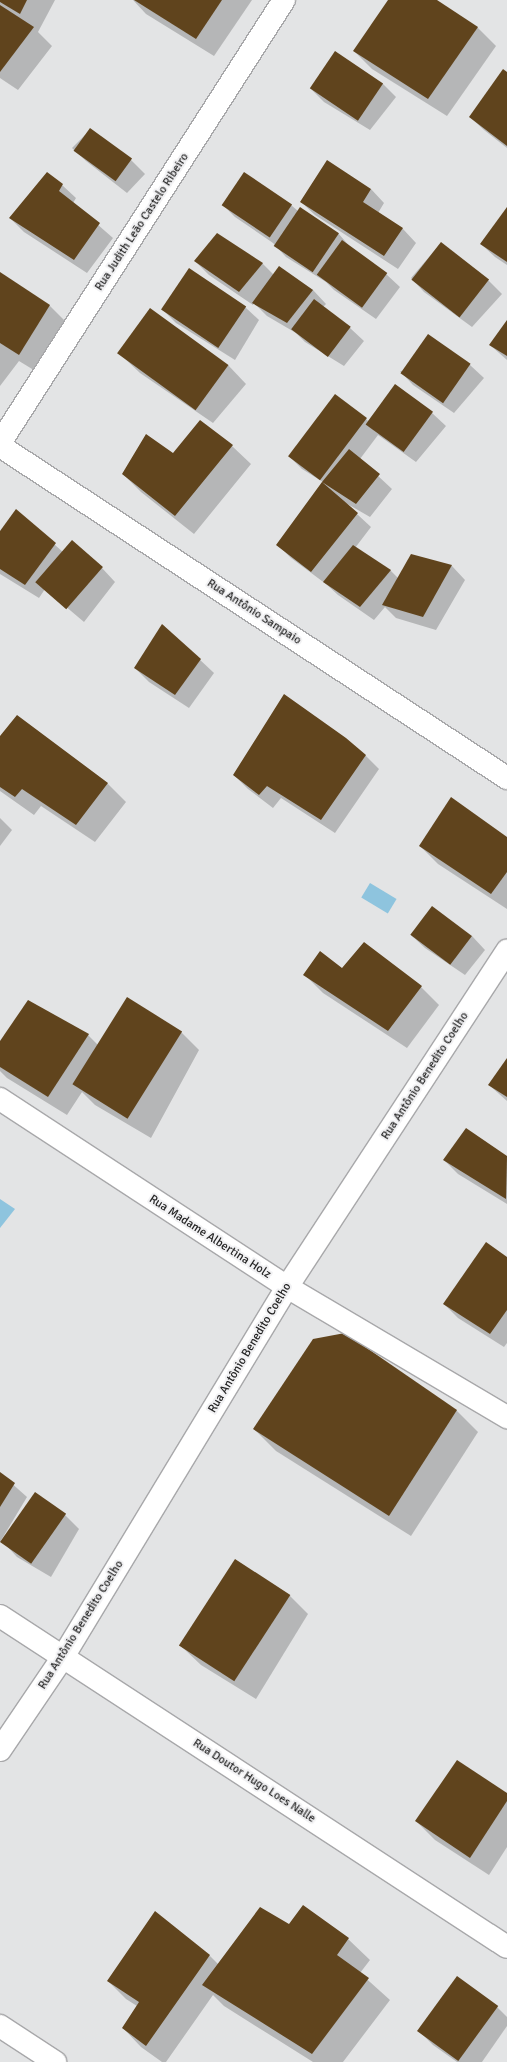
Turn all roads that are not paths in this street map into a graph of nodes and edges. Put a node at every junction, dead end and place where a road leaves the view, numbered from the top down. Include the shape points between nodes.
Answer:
1 (284, 0) edge
2 (0, 445) edge
3 (507, 778) edge
4 (507, 951) edge
5 (0, 1099) edge
6 (286, 1287) junction
7 (507, 1417) edge
8 (0, 1616) edge
9 (63, 1657) junction
10 (0, 1750) edge
11 (507, 1947) edge
12 (0, 2026) edge
13 (55, 2062) edge

1 - 2 street, Rua Judith Leão Castelo Ribeiro
2 - 3 street, Rua Antônio Sampaio
4 - 6 street, Rua Antônio Benedito Coelho
5 - 6 street, Rua Madame Albertina Holz
6 - 7 street, Rua Madame Albertina Holz
6 - 9 street, Rua Antônio Benedito Coelho
8 - 9 street, Rua Doutor Hugo Loes Nalle
9 - 10 street, Rua Antônio Benedito Coelho
9 - 11 street, Rua Doutor Hugo Loes Nalle
12 - 13 street

